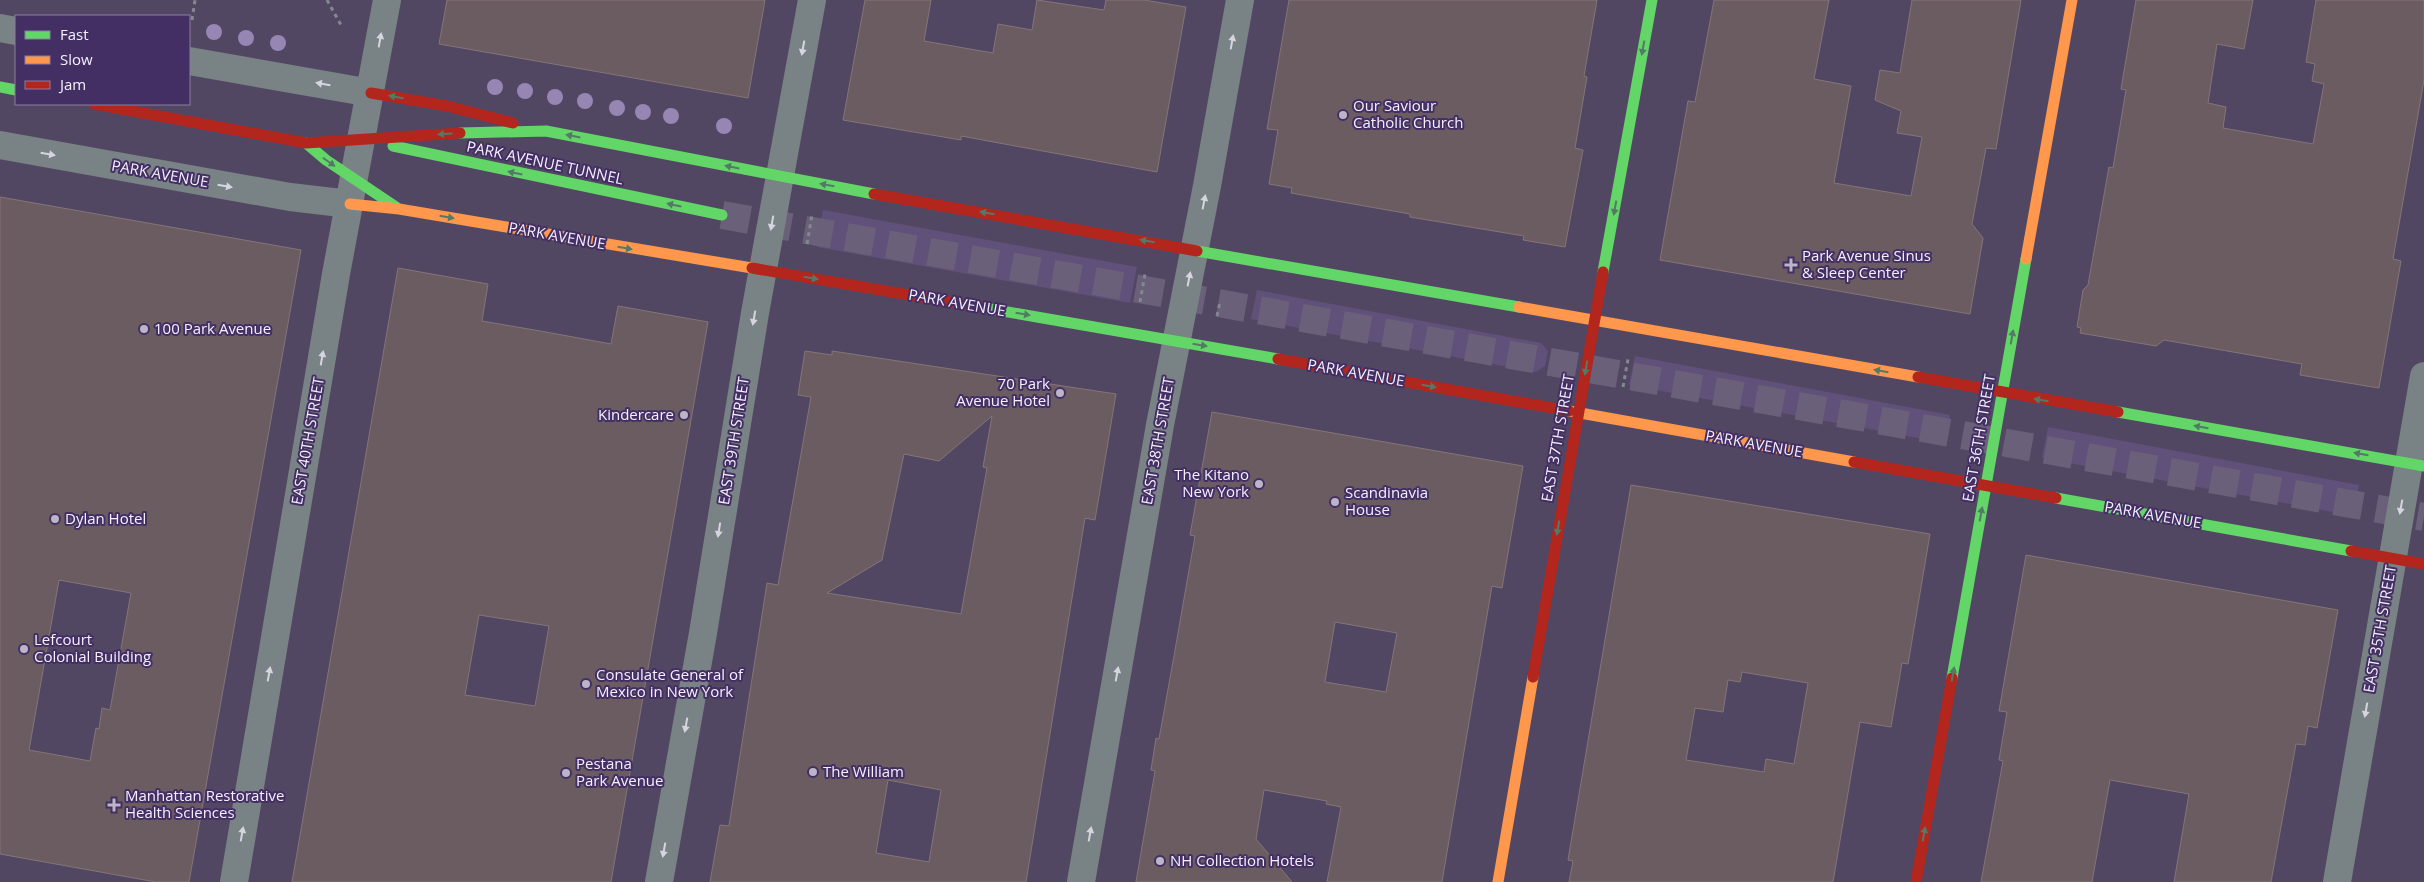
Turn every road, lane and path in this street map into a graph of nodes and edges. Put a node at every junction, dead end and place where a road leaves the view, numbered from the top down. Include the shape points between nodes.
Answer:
1 (195, 0) edge
2 (327, 0) edge
3 (387, 0) edge
4 (812, 0) edge
5 (1240, 0) edge
6 (1652, 0) edge
7 (2072, 0) edge
8 (192, 20) dead end
9 (341, 25) dead end
10 (0, 28) edge
11 (15, 31) edge
12 (190, 61) edge
13 (0, 87) edge
14 (15, 90) edge
15 (371, 93) junction
16 (100, 105) edge
17 (546, 131) junction
18 (362, 140) junction
19 (306, 142) junction
20 (0, 145) edge
21 (780, 176) junction
22 (352, 191) junction
23 (399, 209) junction
24 (813, 210) dead end
25 (722, 215) tunnel mouth
26 (807, 244) dead end
27 (1195, 250) junction
28 (763, 270) junction
29 (1145, 271) dead end
30 (1139, 308) dead end
31 (1595, 321) junction
32 (1176, 342) junction
33 (1628, 356) dead end
34 (2424, 376) edge
35 (1622, 393) dead end
36 (2002, 393) junction
37 (1578, 413) junction
38 (2416, 464) edge
39 (1986, 485) junction
40 (2392, 558) junction
41 (2424, 564) edge
42 (234, 882) edge
43 (659, 882) edge
44 (1081, 882) edge
45 (1498, 882) edge
46 (1916, 882) edge
47 (2337, 882) edge

1 - 8 path
2 - 9 path
15 -> 3 street, EAST 40TH STREET
4 -> 21 street, EAST 39TH STREET
27 -> 5 street, EAST 38TH STREET
6 -> 31 main road, EAST 37TH STREET
36 -> 7 main road, EAST 36TH STREET
10 - 11 street
15 -> 12 street
13 - 14 main road
17 -> 15 main road via 447,106
15 - 18 street, EAST 40TH STREET
16 - 19 main road
17 -> 18 main road
21 -> 17 main road
18 - 19 main road
18 - 22 street, EAST 40TH STREET
25 -> 18 main road, PARK AVENUE TUNNEL
19 -> 22 main road, PARK AVENUE
20 -> 22 street, PARK AVENUE via 290,198
27 -> 21 main road
21 -> 28 street, EAST 39TH STREET
22 - 23 main road, PARK AVENUE
22 - 23 main road
42 -> 22 street, EAST 40TH STREET
23 -> 28 main road, PARK AVENUE
24 - 26 path
27 - 31 main road
32 -> 27 street, EAST 38TH STREET
28 -> 32 main road, PARK AVENUE
28 -> 43 street, EAST 39TH STREET
29 - 30 path
36 -> 31 main road
31 -> 37 main road, EAST 37TH STREET
32 -> 37 main road, PARK AVENUE
44 -> 32 street, EAST 38TH STREET
33 - 35 path
34 - 38 street, EAST 35TH STREET
38 -> 36 main road
36 - 39 main road, EAST 36TH STREET
37 - 39 main road, PARK AVENUE
37 -> 45 main road, EAST 37TH STREET
38 -> 40 street, EAST 35TH STREET
39 - 40 main road, PARK AVENUE
46 -> 39 main road, EAST 36TH STREET
40 - 41 main road, PARK AVENUE
40 -> 47 street, EAST 35TH STREET

